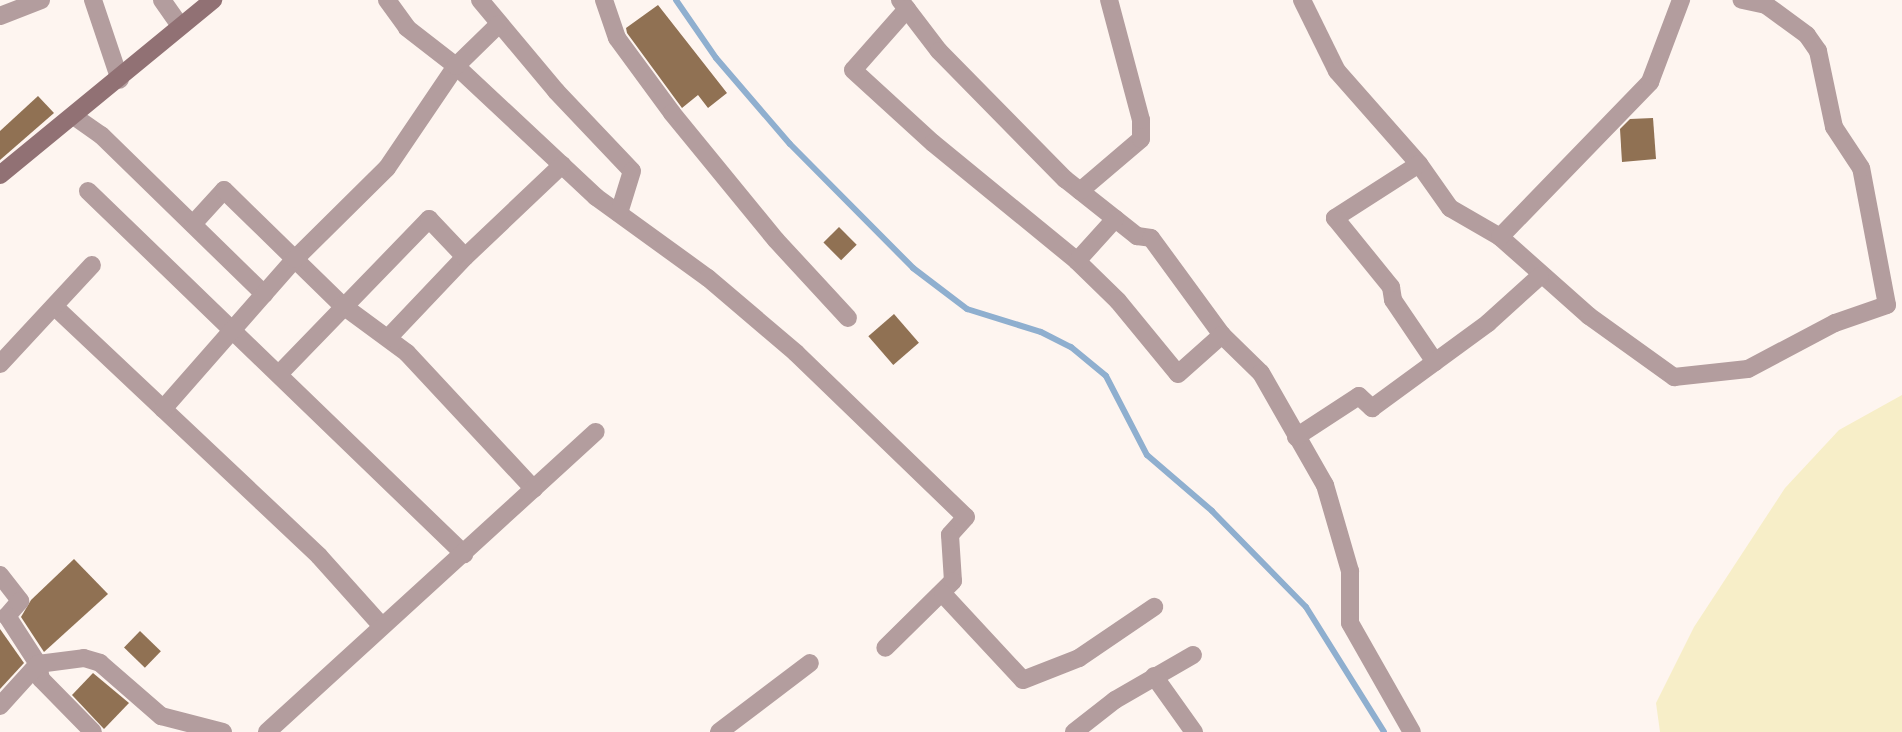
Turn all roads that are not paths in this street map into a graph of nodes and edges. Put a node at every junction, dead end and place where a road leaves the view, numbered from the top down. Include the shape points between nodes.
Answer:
1 (41, 0) edge
2 (93, 0) edge
3 (162, 0) edge
4 (213, 0) edge
5 (387, 0) edge
6 (480, 0) edge
7 (604, 0) edge
8 (1109, 0) edge
9 (1302, 0) edge
10 (1681, 0) edge
11 (1742, 0) edge
12 (903, 5) edge
13 (0, 16) edge
14 (180, 24) junction
15 (499, 24) junction
16 (456, 66) junction
17 (120, 80) junction
18 (75, 117) junction
19 (1419, 163) junction
20 (562, 165) junction
21 (0, 175) edge
22 (88, 191) dead end
23 (1080, 191) junction
24 (620, 214) junction
25 (1115, 219) junction
26 (192, 224) junction
27 (1500, 237) junction
28 (465, 257) junction
29 (295, 259) junction
30 (1077, 261) junction
31 (92, 265) dead end
32 (1540, 276) junction
33 (264, 294) junction
34 (342, 305) junction
35 (55, 307) junction
36 (848, 318) dead end
37 (232, 330) junction
38 (1222, 335) junction
39 (388, 338) junction
40 (1435, 362) junction
41 (0, 363) edge
42 (279, 374) junction
43 (163, 409) junction
44 (595, 432) dead end
45 (1296, 437) junction
46 (534, 489) junction
47 (464, 554) junction
48 (0, 575) edge
49 (943, 594) junction
50 (1154, 607) dead end
51 (4, 620) edge
52 (381, 625) junction
53 (885, 648) dead end
54 (1193, 655) dead end
55 (810, 663) dead end
56 (38, 664) junction
57 (1154, 676) junction
58 (0, 706) edge
59 (179, 726) edge
60 (93, 732) edge
61 (223, 732) edge
62 (267, 732) edge
63 (719, 732) edge
64 (1074, 732) edge
65 (1194, 732) edge
66 (1412, 732) edge

1 - 13 street
2 - 17 street
3 - 14 street
4 - 14 street
5 - 16 street via 407,28
6 - 15 street
7 - 36 street via 617,38 673,113 776,240
8 - 23 street via 1141,120 1141,139
9 - 19 street via 1337,71
10 - 27 street via 1650,82
11 - 32 street via 1766,5 1807,35 1818,51 1834,127 1861,168 1887,305 1835,323 1748,369 1674,377
12 - 23 street via 939,51
12 - 30 street via 853,70 933,143
14 - 17 street
15 - 16 street
15 - 24 street via 632,171
16 - 20 street
16 - 29 street via 387,168
17 - 18 street
18 - 21 street
18 - 26 street via 101,135
19 - 27 street via 1450,208
19 - 40 street via 1335,218 1391,287 1393,300
20 - 24 street
20 - 28 street
22 - 37 street
23 - 25 street
24 - 49 street via 708,278 796,353 966,517 950,535 953,581
25 - 30 street
25 - 38 street via 1137,236 1151,238
26 - 29 street via 224,190
26 - 33 street
27 - 32 street
28 - 34 street via 429,219
28 - 39 street
29 - 33 street
29 - 34 street
30 - 38 street via 1118,301 1178,374
31 - 35 street
32 - 40 street
33 - 37 street
34 - 39 street
34 - 42 street
35 - 41 street
35 - 43 street
37 - 42 street
37 - 43 street
38 - 45 street via 1261,373
39 - 46 street
40 - 45 street via 1372,408 1359,396
42 - 47 street
43 - 52 street via 319,556
44 - 46 street
45 - 66 street via 1325,485 1337,520 1350,571 1350,623
46 - 47 street
47 - 52 street
48 - 51 street via 20,601
49 - 50 street via 1023,680 1079,657
49 - 53 street
51 - 56 street
52 - 62 street
54 - 57 street
55 - 63 street
56 - 58 street
56 - 59 street via 85,658 100,663
56 - 60 street via 41,679
57 - 64 street
57 - 65 street
59 - 61 street

